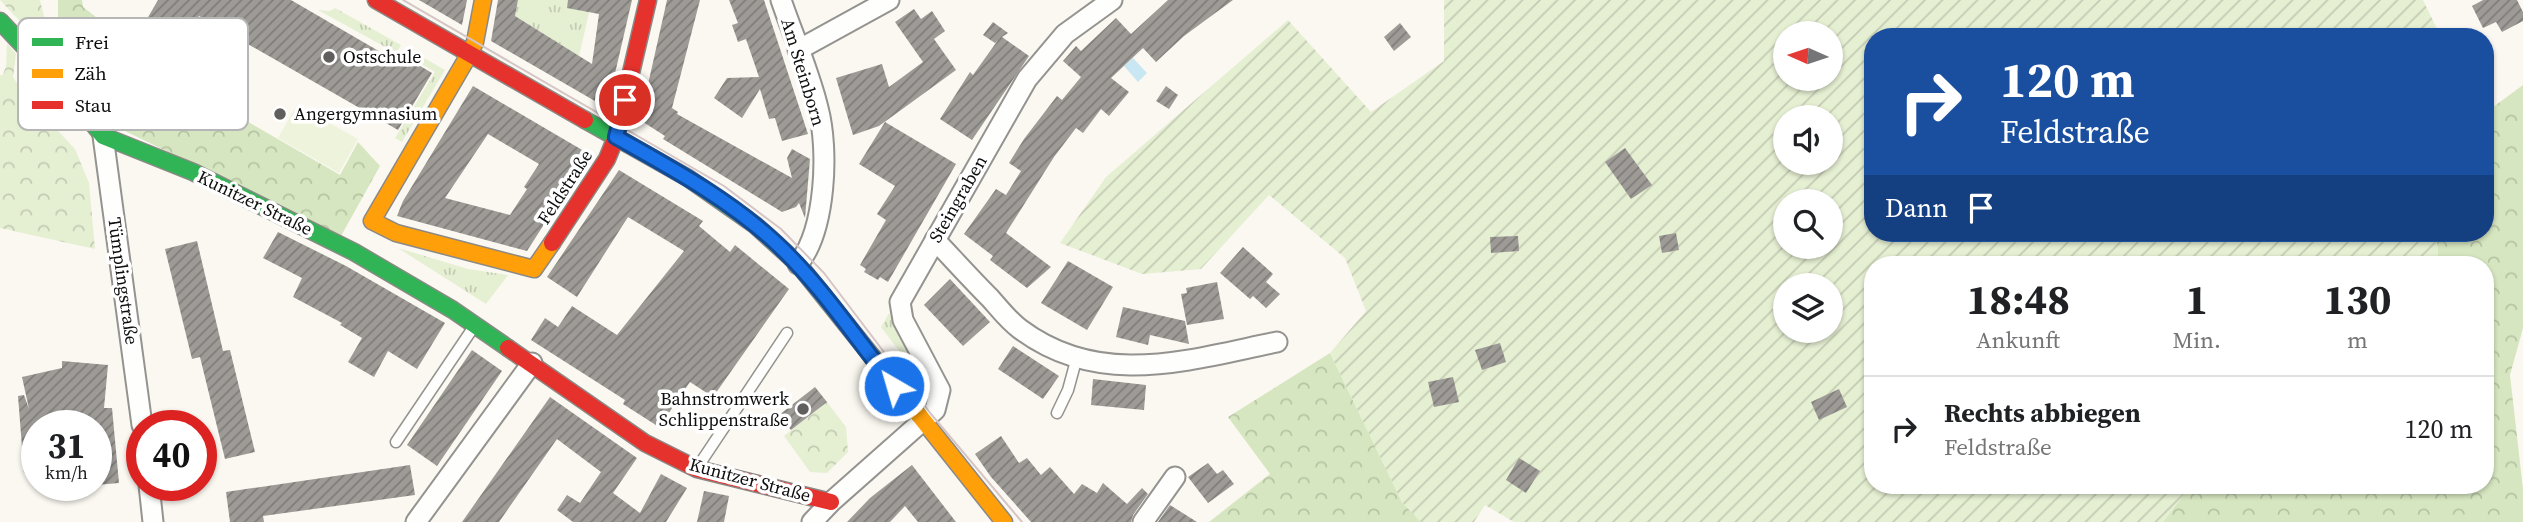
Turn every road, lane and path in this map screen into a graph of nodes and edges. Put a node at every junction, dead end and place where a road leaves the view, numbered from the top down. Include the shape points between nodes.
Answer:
1 (376, 0) edge
2 (483, 0) edge
3 (648, 0) edge
4 (781, 0) edge
5 (889, 0) edge
6 (1112, 0) edge
7 (0, 21) edge
8 (18, 40) edge
9 (798, 50) junction
10 (470, 53) junction
11 (98, 130) edge
12 (103, 136) junction
13 (616, 137) junction
14 (934, 240) junction
15 (797, 264) junction
16 (475, 325) junction
17 (787, 333) dead end
18 (1277, 342) dead end
19 (1077, 357) junction
20 (531, 363) junction
21 (140, 410) edge
22 (1057, 414) dead end
23 (922, 422) junction
24 (396, 442) dead end
25 (697, 469) junction
26 (1175, 477) dead end
27 (151, 501) edge
28 (831, 502) junction
29 (153, 522) edge
30 (416, 522) edge
31 (812, 522) edge
32 (1004, 522) edge
33 (1143, 522) edge

1 - 10 street
2 - 10 street
3 - 13 street, Feldstraße
4 - 9 street, Am Steinborn
5 - 9 street
6 - 14 street, Steingraben via 1065,34 1027,79
7 - 8 street, Kunitzer Straße
9 - 15 street, Am Steinborn via 818,108 824,161 813,232 806,254
10 - 13 street
10 - 13 street, Feldstraße via 372,220 397,233 534,269 607,159
11 - 12 street, Kunitzer Straße
12 - 16 street, Kunitzer Straße via 193,172 354,252
12 - 21 street, Tümplingstraße
13 - 15 street via 734,208
14 - 19 street via 1017,327 1041,343
14 - 23 street, Steingraben via 900,302 902,320 940,390 935,410
15 - 23 street
16 - 20 street, Kunitzer Straße
16 - 24 lane
17 - 25 lane
18 - 19 street via 1160,366 1132,367
19 - 22 lane
20 - 25 street, Kunitzer Straße via 645,443
20 - 30 street
23 - 28 street, Steingraben
23 - 32 street
25 - 28 street, Kunitzer Straße
26 - 33 street
27 - 29 street
28 - 31 street, Steingraben

